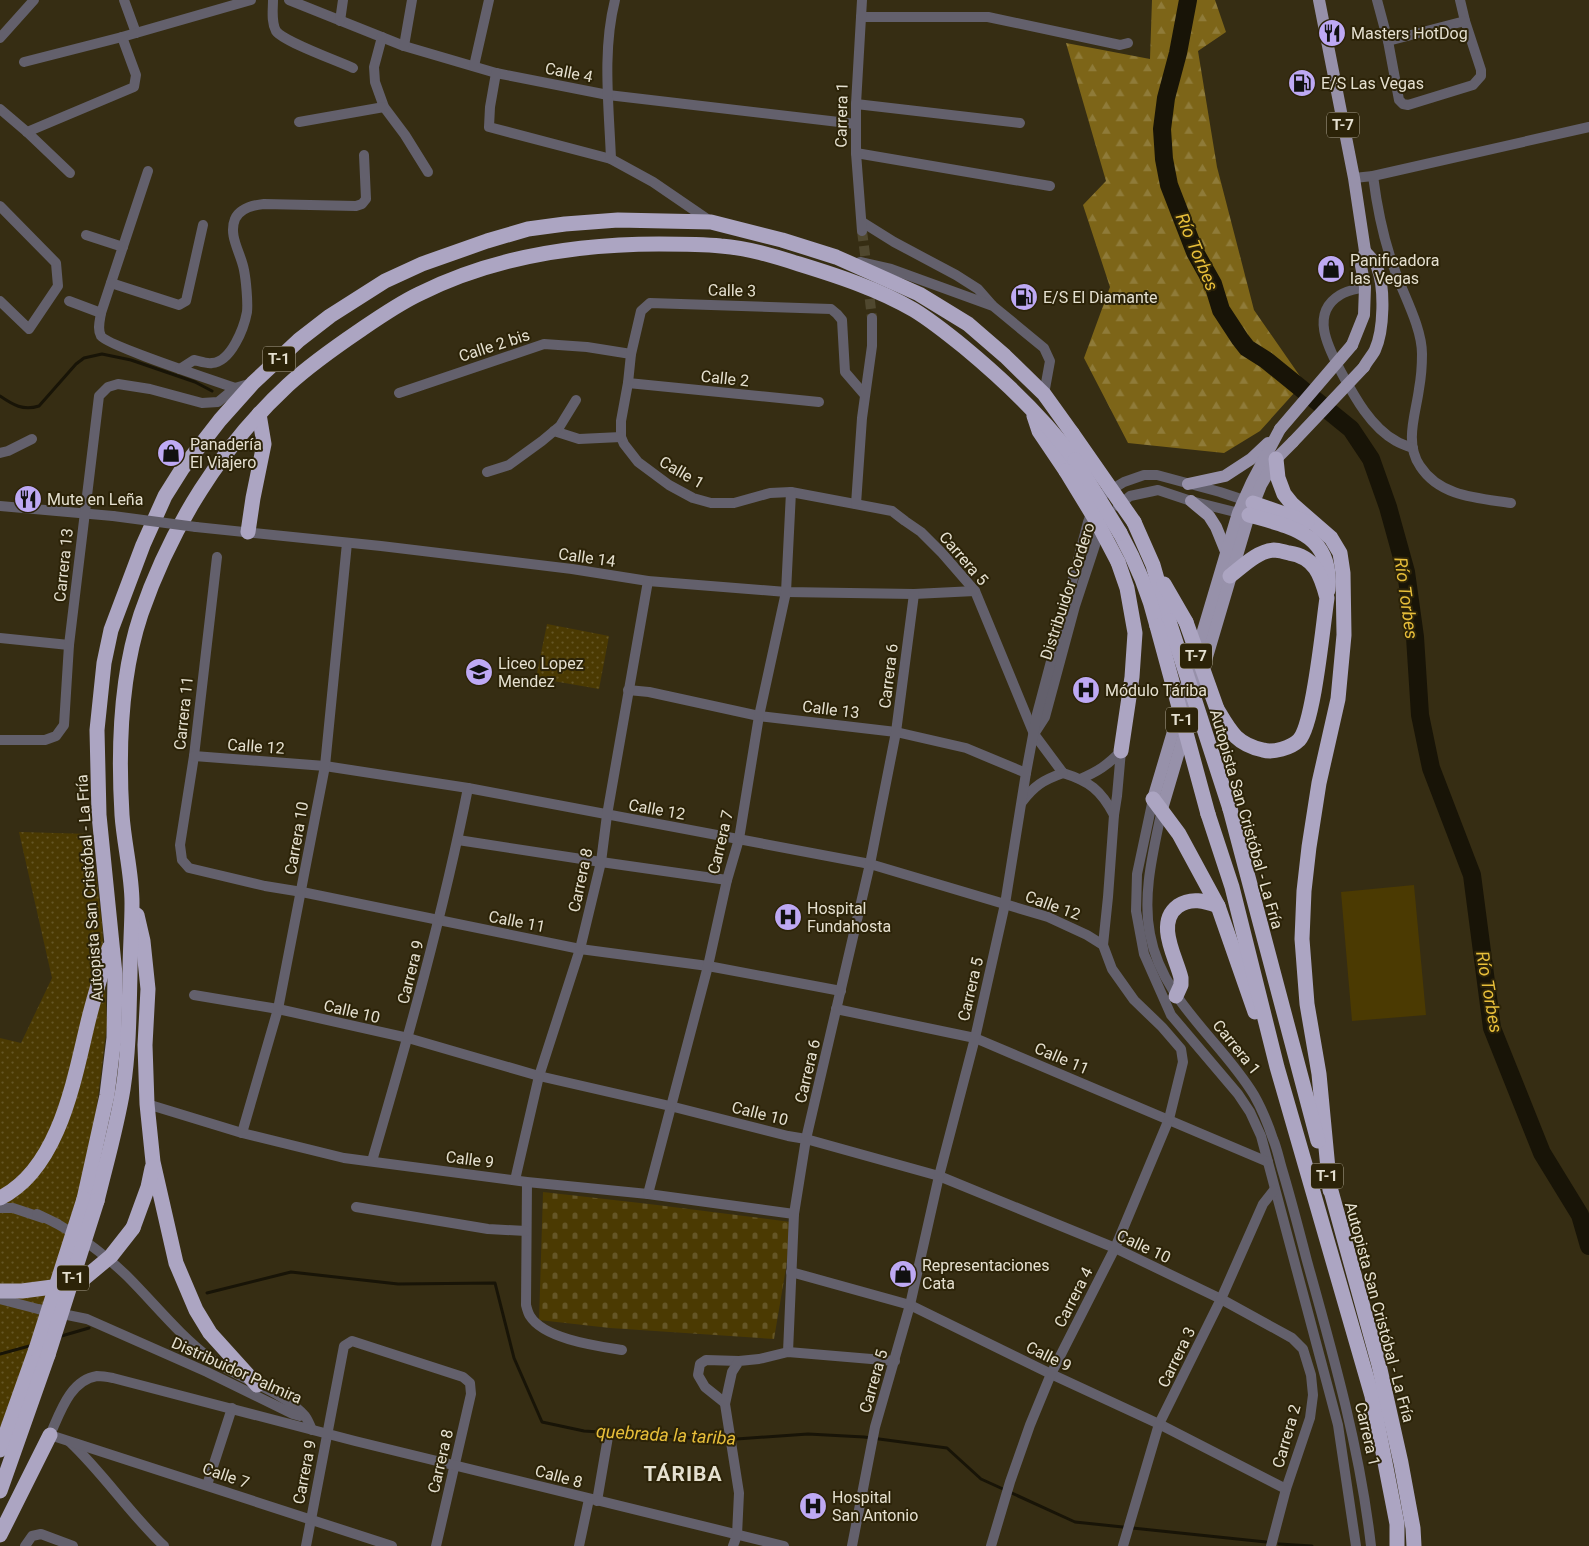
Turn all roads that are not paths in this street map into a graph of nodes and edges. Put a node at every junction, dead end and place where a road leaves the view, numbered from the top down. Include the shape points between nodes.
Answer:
1 (34, 0) edge
2 (124, 0) edge
3 (250, 0) edge
4 (273, 0) edge
5 (289, 0) edge
6 (343, 0) edge
7 (412, 0) edge
8 (489, 0) edge
9 (614, 0) edge
10 (862, 0) edge
11 (1319, 0) edge
12 (1377, 0) edge
13 (1460, 0) edge
14 (861, 17) junction
15 (340, 21) junction
16 (1465, 21) junction
17 (136, 32) junction
18 (122, 37) junction
19 (382, 37) junction
20 (0, 38) edge
21 (1388, 41) junction
22 (1128, 43) dead end
23 (404, 46) junction
24 (24, 62) dead end
25 (474, 66) junction
26 (353, 68) dead end
27 (496, 73) junction
28 (608, 96) junction
29 (856, 104) junction
30 (384, 107) junction
31 (0, 109) edge
32 (299, 122) dead end
33 (1020, 123) dead end
34 (856, 124) junction
35 (1589, 127) edge
36 (27, 132) junction
37 (856, 153) junction
38 (364, 155) dead end
39 (611, 159) junction
40 (148, 171) dead end
41 (428, 172) dead end
42 (70, 173) dead end
43 (1373, 176) junction
44 (1354, 178) junction
45 (1050, 186) dead end
46 (0, 206) edge
47 (711, 222) junction
48 (203, 225) dead end
49 (86, 235) dead end
50 (123, 247) junction
51 (1366, 251) junction
52 (836, 257) junction
53 (111, 283) junction
54 (1365, 287) junction
55 (0, 301) edge
56 (69, 301) dead end
57 (993, 306) junction
58 (101, 313) junction
59 (872, 318) tunnel mouth
60 (631, 354) junction
61 (180, 369) junction
62 (253, 383) junction
63 (628, 383) junction
64 (235, 388) junction
65 (399, 393) dead end
66 (864, 394) junction
67 (1044, 394) junction
68 (576, 400) dead end
69 (819, 402) dead end
70 (259, 414) junction
71 (554, 431) junction
72 (1277, 434) junction
73 (621, 436) junction
74 (32, 439) dead end
75 (1413, 448) junction
76 (0, 453) edge
77 (1276, 459) junction
78 (1071, 465) junction
79 (487, 472) dead end
80 (1188, 484) junction
81 (791, 492) junction
82 (1191, 501) junction
83 (1511, 503) dead end
84 (856, 504) junction
85 (0, 506) edge
86 (1246, 508) junction
87 (84, 513) junction
88 (1318, 526) junction
89 (248, 532) junction
90 (347, 543) junction
91 (1226, 554) junction
92 (218, 557) dead end
93 (1153, 566) junction
94 (1230, 576) junction
95 (648, 581) junction
96 (975, 591) junction
97 (786, 592) junction
98 (914, 594) junction
99 (1327, 598) junction
100 (1163, 623) junction
101 (0, 638) edge
102 (69, 645) junction
103 (628, 690) junction
104 (759, 716) junction
105 (896, 732) junction
106 (1034, 734) junction
107 (0, 740) edge
108 (1121, 752) junction
109 (194, 756) junction
110 (325, 766) junction
111 (1026, 773) junction
112 (1063, 773) junction
113 (1080, 779) junction
114 (468, 788) junction
115 (1157, 804) junction
116 (1021, 805) junction
117 (607, 815) junction
118 (1114, 815) junction
119 (739, 839) junction
120 (458, 840) junction
121 (601, 862) junction
122 (870, 864) junction
123 (189, 868) joint
124 (727, 880) junction
125 (302, 892) junction
126 (132, 898) junction
127 (1005, 904) junction
128 (1218, 906) junction
129 (438, 920) junction
130 (111, 941) junction
131 (1103, 945) junction
132 (580, 949) junction
133 (708, 966) junction
134 (841, 992) junction
135 (194, 995) dead end
136 (1176, 996) junction
137 (278, 1009) junction
138 (836, 1009) junction
139 (408, 1038) junction
140 (975, 1038) junction
141 (1277, 1067) junction
142 (539, 1076) junction
143 (147, 1104) junction
144 (670, 1106) junction
145 (1169, 1119) junction
146 (242, 1133) junction
147 (806, 1139) junction
148 (372, 1161) junction
149 (153, 1162) junction
150 (1268, 1162) junction
151 (939, 1176) junction
152 (515, 1180) junction
153 (527, 1182) junction
154 (1274, 1190) junction
155 (1330, 1190) junction
156 (648, 1194) junction
157 (0, 1198) edge
158 (91, 1200) junction
159 (356, 1207) dead end
160 (0, 1208) edge
161 (794, 1214) junction
162 (526, 1231) junction
163 (1115, 1248) junction
164 (791, 1272) junction
165 (0, 1291) edge
166 (0, 1299) edge
167 (1221, 1300) junction
168 (910, 1304) junction
169 (1292, 1338) joint
170 (622, 1350) dead end
171 (42, 1352) junction
172 (788, 1352) junction
173 (739, 1361) junction
174 (895, 1361) junction
175 (1050, 1374) junction
176 (257, 1385) junction
177 (725, 1403) junction
178 (232, 1408) junction
179 (305, 1417) junction
180 (1159, 1424) junction
181 (312, 1430) junction
182 (327, 1433) junction
183 (50, 1434) junction
184 (608, 1438) dead end
185 (67, 1440) junction
186 (0, 1450) edge
187 (455, 1466) junction
188 (208, 1485) junction
189 (1286, 1489) junction
190 (0, 1491) edge
191 (593, 1500) junction
192 (310, 1520) junction
193 (0, 1535) edge
194 (737, 1535) junction
195 (25, 1546) edge
196 (74, 1546) edge
197 (164, 1546) edge
198 (306, 1546) edge
199 (392, 1546) edge
200 (436, 1546) edge
201 (579, 1546) edge
202 (733, 1546) edge
203 (784, 1546) edge
204 (852, 1546) edge
205 (992, 1546) edge
206 (1123, 1546) edge
207 (1271, 1546) edge
208 (1356, 1546) edge
209 (1371, 1546) edge
210 (1397, 1546) edge
211 (1414, 1546) edge

1 - 20 street
2 - 17 street
3 - 17 street
4 - 26 street via 273,24 277,32
5 - 15 street, Calle 4
6 - 15 street
7 - 23 street
8 - 25 street
9 - 28 street via 608,38
10 - 14 street, Carrera 1
11 - 44 main road, T-7
12 - 21 street
13 - 16 street
14 - 22 street via 988,17 1120,45
14 - 29 street, Carrera 1
15 - 19 street, Calle 4
16 - 21 street
16 - 21 street via 1481,70 1478,82 1408,104 1399,100
17 - 18 street
18 - 24 street
18 - 36 street via 136,75 134,87
19 - 23 street, Calle 4
19 - 30 street via 374,67 374,82
23 - 25 street, Calle 4
25 - 27 street, Calle 4
27 - 28 street, Calle 4
27 - 39 street via 489,128
28 - 34 street, Calle 4
28 - 39 street
29 - 33 street
29 - 34 street, Carrera 1
30 - 32 street
30 - 41 street
31 - 36 street
34 - 37 street, Carrera 1
35 - 43 street
36 - 42 street
37 - 45 street
37 - 57 street, Carrera 1 via 862,226 956,275 978,289
38 - 61 street via 366,200 362,204 252,205 236,217 232,230 244,269 247,311 237,340 225,358 213,364 194,360
39 - 47 street via 653,182
40 - 50 street
43 - 44 street
43 - 75 street via 1381,228 1411,310 1422,353 1412,423
44 - 51 main road, T-7
46 - 55 street via 56,262 58,286 29,329
47 - 52 highway, Autopista San Cristóbal - La Fría / T-1
47 - 62 highway, Autopista San Cristóbal - La Fría / T-1 via 626,220 546,226 455,252 385,281 356,298 299,340
48 - 53 street via 186,301 179,305
49 - 50 street
50 - 53 street
51 - 54 main road, T-7 via 1361,266
51 - 77 main road, T-7, bridge via 1377,266 1382,296 1381,327 1375,350 1364,366
52 - 57 street via 891,269
52 - 67 highway, Autopista San Cristóbal - La Fría / T-1 via 919,294 968,324
53 - 58 street
54 - 72 main road, T-7, bridge via 1364,315 1352,345
54 - 75 street via 1340,295 1333,301 1323,323 1325,337 1357,401 1385,434
56 - 58 street
57 - 67 street via 1044,348 1050,361
58 - 61 street via 99,329 105,339
59 - 66 street via 872,346
60 - 63 street, Calle 3
60 - 65 street, Calle 2 bis via 544,344
60 - 66 street, Calle 3 via 641,311 650,304 831,309 842,320 845,372
61 - 64 street
62 - 64 street
62 - 130 highway, Autopista San Cristóbal - La Fría / T-1 via 201,443 165,496 111,630 104,663 98,730 99,815
63 - 69 street, Calle 2
63 - 73 street
64 - 87 street, Carrera 13 via 218,402 202,403 150,389 118,384 108,387 98,396
66 - 84 street
67 - 93 highway, Autopista San Cristóbal - La Fría / T-1, bridge via 1134,522
68 - 71 street
70 - 78 highway, Autopista San Cristóbal - La Fría / T-1 via 320,358 385,313 417,294 479,270 549,252 632,244 722,246 774,256 824,271 911,308 933,322 1032,407 1052,430
70 - 89 highway via 264,444
70 - 126 highway, Autopista San Cristóbal - La Fría / T-1 via 238,438 188,510 156,572 131,653 121,742 122,816
71 - 73 street via 579,439
71 - 79 street via 509,465
72 - 80 main road via 1225,476
72 - 86 main road, T-7
73 - 81 street, Calle 1 via 638,462 693,498 711,503 734,502
74 - 76 street
75 - 83 street via 1418,464 1428,478 1444,488 1467,496
77 - 86 main road, T-7
77 - 88 highway via 1284,494
78 - 100 highway, Autopista San Cristóbal - La Fría / T-1, bridge via 1120,533
78 - 108 highway, bridge via 1118,562 1127,588 1135,634
80 - 86 street via 1220,492
80 - 106 street via 1144,475 1104,494 1094,506
81 - 84 street, Calle 1
81 - 97 street, Carrera 7
82 - 86 street, Distribuidor Cordero
82 - 91 main road via 1216,526
82 - 106 street, Distribuidor Cordero via 1158,490 1130,496 1112,511 1100,528 1045,717
84 - 96 street, Carrera 5 via 892,511 921,532
85 - 87 street
86 - 88 highway
86 - 91 main road, T-7
86 - 94 main road, Carrera 1
86 - 99 highway via 1310,538 1328,565
87 - 89 street, Calle 14, bridge
87 - 102 street, Carrera 13
88 - 155 highway via 1336,545 1344,573 1344,635 1338,699 1309,847 1302,939
89 - 90 street, Calle 14
90 - 95 street, Calle 14
90 - 110 street, Carrera 10
91 - 115 main road, T-7
92 - 109 street, Carrera 11
93 - 99 highway, bridge via 1186,622 1218,709 1231,733 1250,748 1270,752 1299,740 1311,705
93 - 100 highway, Autopista San Cristóbal - La Fría / T-1
94 - 99 highway via 1249,561 1272,550 1294,554 1305,557 1314,565
94 - 115 main road, Carrera 1
95 - 97 street, Calle 14
95 - 103 street, Carrera 8
96 - 98 street, Calle 14
96 - 106 street, Carrera 5
97 - 98 street, Calle 14
97 - 104 street, Carrera 7
98 - 105 street, Carrera 6
100 - 141 highway, Autopista San Cristóbal - La Fría / T-1, bridge via 1208,814 1232,887
100 - 155 highway, Autopista San Cristóbal - La Fría / T-1, bridge via 1230,809
101 - 102 street
102 - 107 street, Carrera 13 via 64,726 56,736 45,740
103 - 104 street, Calle 13
103 - 117 street, Carrera 8
104 - 105 street, Calle 13
104 - 119 street, Carrera 7
105 - 111 street, Calle 13 via 966,748
105 - 122 street, Carrera 6
106 - 111 street, Carrera 5
106 - 112 street
108 - 113 street via 1110,764
108 - 118 street
109 - 110 street, Calle 12
109 - 123 street, Carrera 11 via 180,846 182,860
110 - 114 street, Calle 12
110 - 125 street, Carrera 10
111 - 116 street, Carrera 5
112 - 113 street
112 - 116 street via 1046,779 1031,790
113 - 118 street via 1106,800
114 - 117 street, Calle 12
114 - 120 street, Carrera 9
115 - 128 highway via 1179,834
115 - 136 street, Carrera 1 via 1148,915 1155,953
115 - 150 street, Carrera 1 via 1137,874 1136,911 1144,954 1171,1015 1250,1112
116 - 127 street, Carrera 5
117 - 119 street, Calle 12
117 - 121 street, Carrera 8
118 - 131 street
119 - 122 street, Calle 12
119 - 124 street, Carrera 7
120 - 121 street
120 - 129 street, Carrera 9
121 - 124 street
121 - 132 street, Carrera 8
122 - 127 street, Calle 12
122 - 134 street, Carrera 6
123 - 125 street, Calle 11
124 - 133 street, Carrera 7
125 - 129 street, Calle 11
125 - 137 street, Carrera 10
126 - 143 highway via 143,941 148,989 145,1045
126 - 158 highway, Autopista San Cristóbal - La Fría / T-1 via 129,1044 123,1093
127 - 131 street, Calle 12 via 1048,917 1088,934
127 - 140 street, Carrera 5
128 - 136 highway via 1197,900 1180,904 1169,916 1168,931 1182,985
128 - 141 highway via 1246,990
129 - 132 street, Calle 11
129 - 139 street, Carrera 9
130 - 157 highway via 54,1138 28,1177
130 - 158 highway, Autopista San Cristóbal - La Fría / T-1 via 115,974 114,1038
131 - 145 street, Carrera 4 via 1112,969 1134,1000 1181,1050 1183,1062
132 - 133 street, Calle 11
132 - 142 street, Carrera 8
133 - 134 street, Calle 11
133 - 144 street, Carrera 7
134 - 138 street, Carrera 6
135 - 137 street, Calle 10
136 - 209 street, Carrera 1 via 1254,1095 1274,1141 1350,1428
137 - 139 street, Calle 10
137 - 146 street, Carrera 10
138 - 140 street, Calle 11
138 - 147 street, Carrera 6
139 - 142 street, Calle 10
139 - 148 street, Carrera 9
140 - 145 street, Calle 11
140 - 151 street, Carrera 5
141 - 210 highway, Autopista San Cristóbal - La Fría / T-1 via 1372,1396 1397,1524
142 - 144 street, Calle 10
142 - 152 street, Carrera 8
143 - 146 street, Calle 9
143 - 149 highway
144 - 147 street, Calle 10
144 - 156 street, Carrera 7
145 - 150 street, Calle 11
145 - 163 street, Carrera 4
146 - 148 street, Calle 9 via 320,1153
147 - 151 street, Calle 10
147 - 161 street, Carrera 6
148 - 152 street, Calle 9
149 - 165 highway, bridge via 133,1228 111,1256 81,1281 65,1286
149 - 176 highway via 184,1286 210,1333
150 - 154 street, Carrera 1
151 - 163 street, Calle 10
151 - 168 street, Carrera 5
152 - 153 street, Calle 9
153 - 156 street, Calle 9
153 - 162 street
154 - 167 street, Carrera 3 via 1263,1204
154 - 208 street, Carrera 1 via 1338,1425
155 - 211 highway, Autopista San Cristóbal - La Fría / T-1 via 1379,1365 1401,1463
156 - 161 street, Calle 9
158 - 171 highway, Autopista San Cristóbal - La Fría / T-1, bridge
159 - 162 street via 488,1229
160 - 176 street, Distribuidor Palmira via 13,1208 67,1228 115,1265 191,1343 228,1371
161 - 164 street, Carrera 6
162 - 170 street via 526,1305 530,1316 541,1328 571,1340
163 - 167 street, Calle 10
163 - 175 street, Carrera 4
164 - 168 street, Calle 9
164 - 172 street, Carrera 6
166 - 179 street, Distribuidor Palmira via 87,1319
167 - 169 street, Calle 10
167 - 180 street, Carrera 3
168 - 174 street, Carrera 5
168 - 175 street, Calle 9
169 - 189 street, Carrera 2 via 1303,1349 1313,1394 1310,1418
171 - 186 highway, Autopista San Cristóbal - La Fría / T-1
171 - 190 highway, Autopista San Cristóbal - La Fría / T-1
172 - 173 street
172 - 174 street
173 - 177 street via 732,1372
173 - 177 street via 706,1360 700,1364 698,1375 705,1386
174 - 204 street, Carrera 5 via 875,1427
175 - 180 street, Calle 9
175 - 205 street, Carrera 4 via 1010,1482
176 - 179 street, Distribuidor Palmira via 280,1397
177 - 194 street via 739,1493
178 - 181 street, Distribuidor Palmira
178 - 183 street, Distribuidor Palmira via 98,1376 83,1381 72,1391
178 - 188 street
179 - 181 street, Carrera 9
180 - 189 street, Calle 9
180 - 206 street, Carrera 3
181 - 182 street, Carrera 9
182 - 187 street, Calle 8
182 - 187 street, Carrera 8 via 344,1346 352,1340 463,1377 470,1383 471,1394
182 - 192 street, Carrera 9
183 - 185 street, Calle 7
183 - 193 highway
184 - 191 street
185 - 188 street, Calle 7
185 - 197 street via 86,1457
187 - 191 street, Calle 8
187 - 200 street, Carrera 8
188 - 192 street, Calle 7
189 - 207 street, Carrera 2
191 - 194 street, Calle 8
191 - 201 street
192 - 198 street, Carrera 9
192 - 199 street, Calle 7
194 - 202 street
194 - 203 street, Calle 8
195 - 196 street via 32,1536 41,1534

